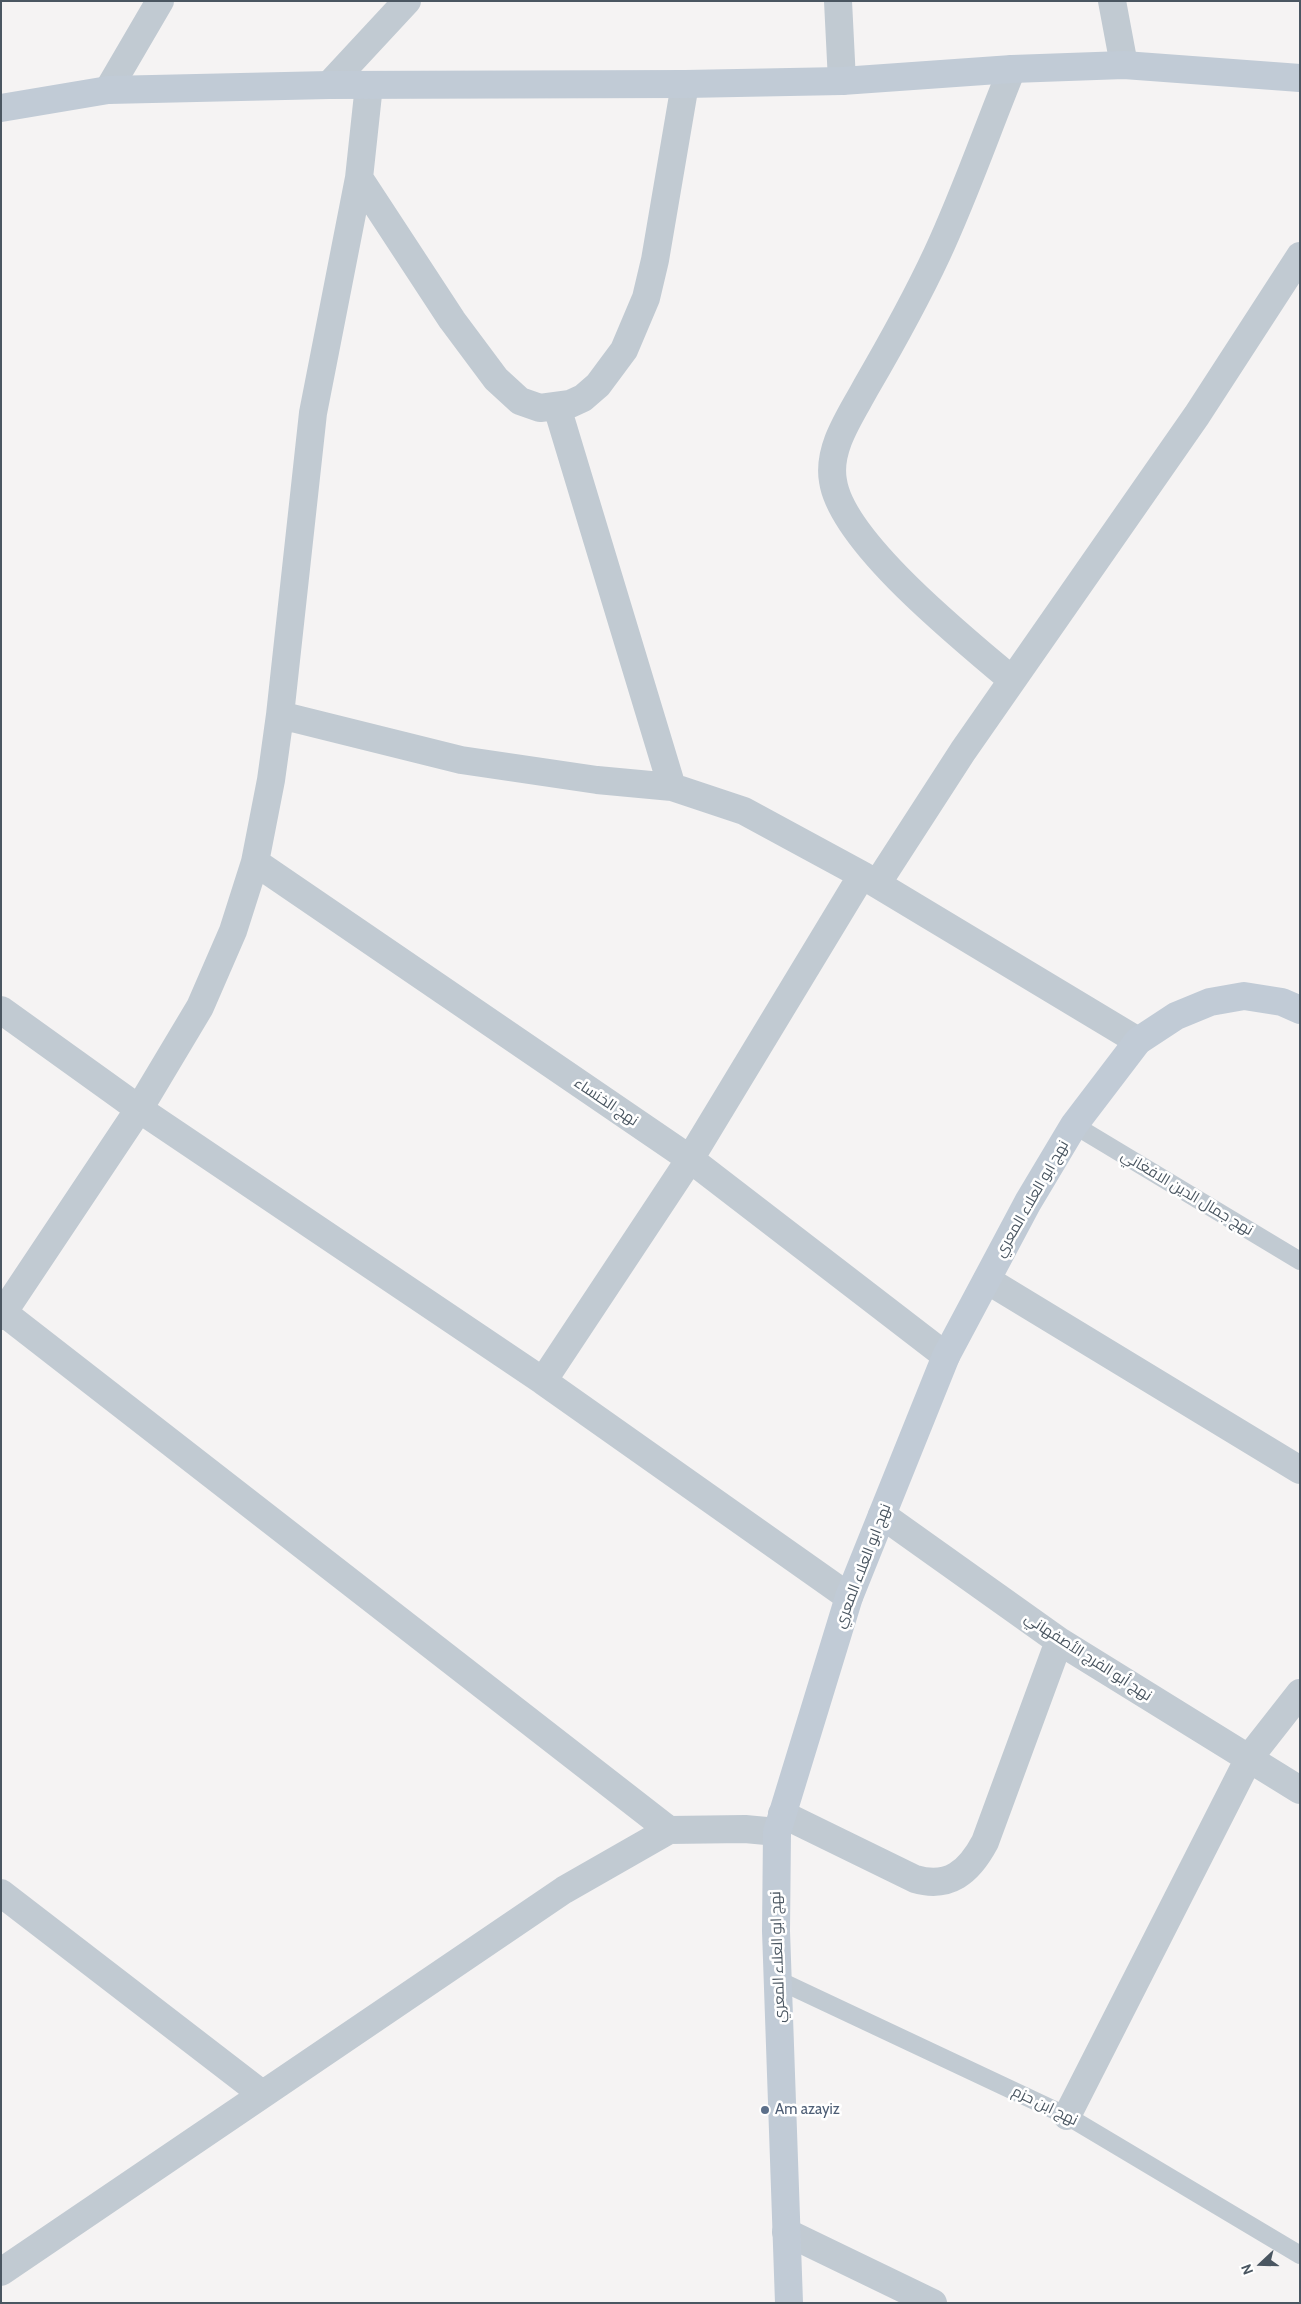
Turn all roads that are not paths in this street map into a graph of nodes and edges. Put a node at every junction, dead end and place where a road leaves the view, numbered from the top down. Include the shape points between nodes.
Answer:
1 (160, 1) edge
2 (407, 1) edge
3 (838, 1) edge
4 (1118, 6) edge
5 (1124, 64) junction
6 (1012, 69) junction
7 (1300, 78) edge
8 (842, 81) junction
9 (685, 84) junction
10 (329, 85) junction
11 (369, 85) junction
12 (108, 90) junction
13 (1, 108) edge
14 (358, 178) junction
15 (1300, 256) edge
16 (557, 407) junction
17 (1012, 680) junction
18 (280, 715) junction
19 (672, 788) junction
20 (255, 862) junction
21 (870, 879) junction
22 (1291, 1006) edge
23 (1, 1010) edge
24 (1138, 1041) junction
25 (139, 1110) junction
26 (1074, 1125) junction
27 (690, 1159) junction
28 (1300, 1261) edge
29 (987, 1280) junction
30 (2, 1315) edge
31 (946, 1356) junction
32 (543, 1380) junction
33 (1300, 1470) edge
34 (882, 1515) junction
35 (849, 1597) junction
36 (1059, 1641) junction
37 (1300, 1693) edge
38 (1249, 1758) junction
39 (1300, 1790) edge
40 (779, 1823) junction
41 (669, 1830) junction
42 (1, 1893) edge
43 (778, 1980) junction
44 (262, 2094) junction
45 (1067, 2116) junction
46 (786, 2232) junction
47 (1300, 2255) edge
48 (1, 2272) edge
49 (789, 2303) edge
50 (933, 2303) edge

1 - 12 street
2 - 10 street
3 - 8 street
4 - 5 street
5 - 6 street
5 - 7 street
6 - 8 street
6 - 17 street via 937,254 846,423 832,467 837,498 848,518 881,560 950,627
8 - 9 street
9 - 11 street
9 - 16 street via 655,260 637,322 624,350 598,386 583,398
10 - 11 street
10 - 12 street
11 - 14 street
12 - 13 street
14 - 16 street via 452,320 496,379 520,401 540,408
14 - 18 street via 313,413
15 - 17 street via 1197,415
16 - 19 street
17 - 21 street
18 - 19 street via 462,760
18 - 20 street
19 - 21 street via 744,811
20 - 25 street via 233,931 200,1007
20 - 27 street, نهج الخنساء
21 - 24 street
21 - 27 street
22 - 24 street, نهج ابو العلاء المعري via 1244,996 1210,1002 1176,1016
23 - 25 street
24 - 26 street, نهج ابو العلاء المعري
25 - 30 street
25 - 32 street
26 - 28 lane, نهج جمال الدين الافغاني
26 - 29 street, نهج ابو العلاء المعري
27 - 31 street, نهج الخنساء
27 - 32 street
29 - 31 street, نهج ابو العلاء المعري
29 - 33 street
30 - 41 street
31 - 34 street, نهج ابو العلاء المعري
32 - 35 street
34 - 35 street, نهج ابو العلاء المعري
34 - 36 street, نهج أبو الفرج الأصفهاني
35 - 40 street, نهج ابو العلاء المعري
36 - 38 street, نهج أبو الفرج الأصفهاني
36 - 40 street via 985,1842 971,1863 948,1880 938,1884 915,1880
37 - 38 street
38 - 39 street, نهج أبو الفرج الأصفهاني
38 - 45 street
40 - 41 street via 745,1830
40 - 43 street, نهج ابو العلاء المعري via 775,1880
41 - 44 street via 564,1890
42 - 44 street
43 - 45 lane, نهج ابن حزم
43 - 46 street, نهج ابو العلاء المعري
44 - 48 street
45 - 47 lane, نهج ابن حزم
46 - 49 street, نهج ابو العلاء المعري
46 - 50 street

